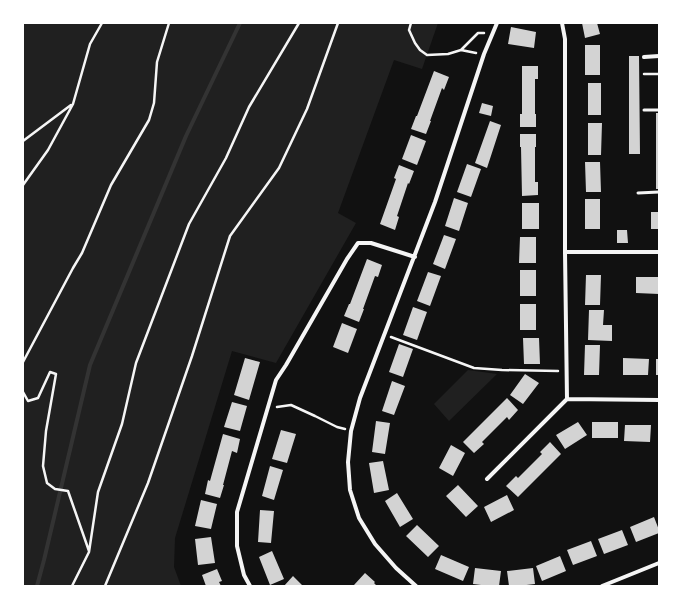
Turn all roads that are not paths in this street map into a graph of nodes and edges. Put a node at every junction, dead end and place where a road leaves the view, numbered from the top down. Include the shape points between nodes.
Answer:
1 (497, 23) edge
2 (562, 23) edge
3 (659, 56) edge
4 (644, 57) dead end
5 (644, 110) dead end
6 (659, 110) edge
7 (659, 192) edge
8 (638, 193) dead end
9 (565, 252) junction
10 (659, 252) edge
11 (415, 257) junction
12 (567, 400) junction
13 (659, 400) edge
14 (487, 479) dead end
15 (659, 563) edge
16 (250, 586) edge
17 (416, 586) edge
18 (602, 586) edge

1 - 11 street via 484,54
2 - 9 street via 565,39
3 - 4 street
5 - 6 lane
7 - 8 lane
9 - 10 street
9 - 12 street
11 - 16 street via 371,243 358,242 276,380 237,512 237,546 244,575
11 - 17 street via 360,398 351,431 348,462 350,490 359,518 375,544
12 - 13 street
12 - 14 street
15 - 18 street

